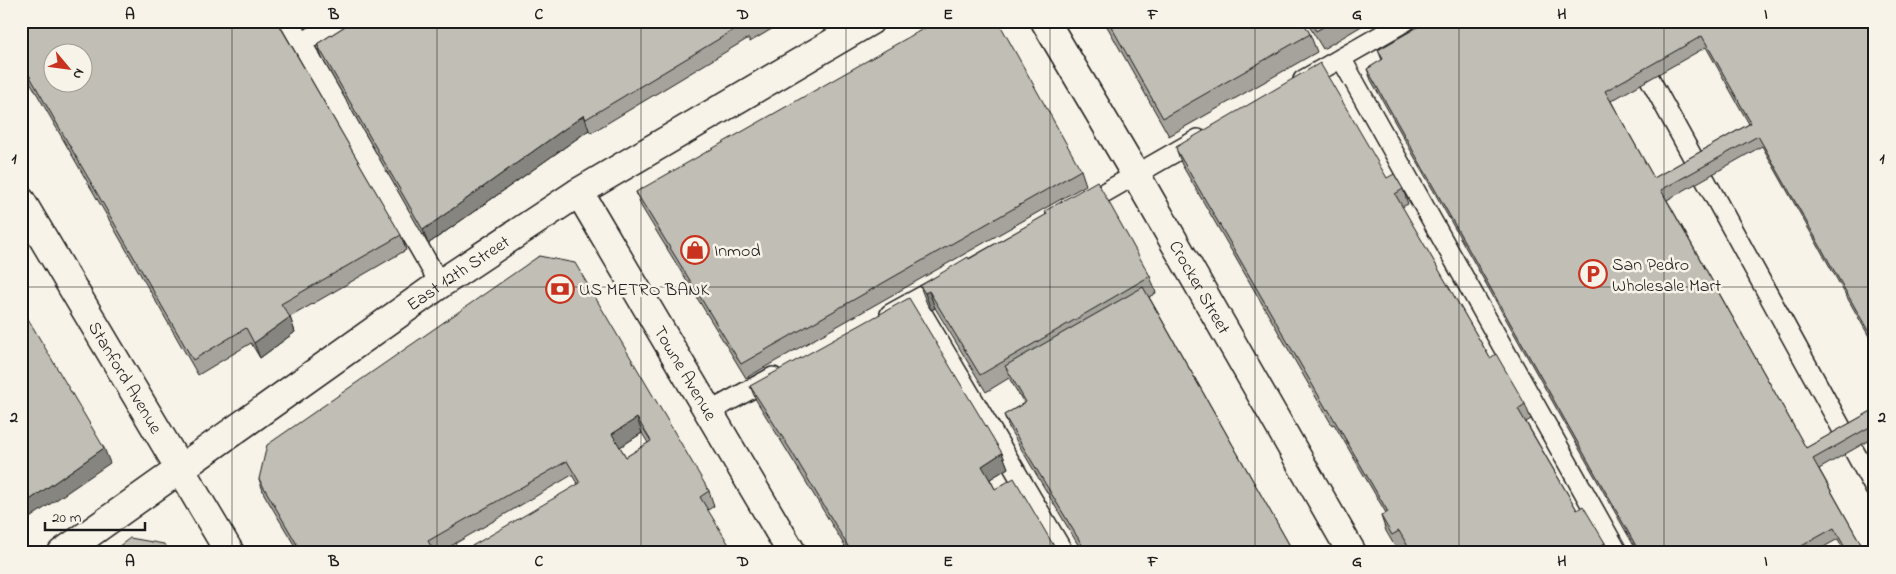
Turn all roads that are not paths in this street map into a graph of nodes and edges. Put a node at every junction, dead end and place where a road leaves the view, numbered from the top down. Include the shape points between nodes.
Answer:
1 (289, 21) edge
2 (337, 21) edge
3 (870, 21) edge
4 (1045, 21) edge
5 (1406, 21) edge
6 (1618, 21) edge
7 (302, 43) junction
8 (1341, 58) junction
9 (1289, 88) edge
10 (1211, 132) edge
11 (1136, 174) junction
12 (579, 192) junction
13 (21, 201) edge
14 (1062, 217) edge
15 (958, 276) edge
16 (440, 284) junction
17 (915, 301) junction
18 (872, 324) edge
19 (785, 371) edge
20 (709, 412) junction
21 (180, 469) junction
22 (1875, 489) edge
23 (62, 553) edge
24 (230, 553) edge
25 (792, 553) edge
26 (1064, 553) edge
27 (1352, 553) edge
28 (1618, 553) edge

1 - 7 lane
2 - 7 lane
3 - 12 street, East 12th Street
4 - 11 street, Crocker Street
5 - 8 lane
6 - 22 lane
7 - 16 lane
8 - 9 lane
8 - 28 lane
10 - 11 lane
11 - 14 lane
11 - 27 street, Crocker Street
12 - 16 street, East 12th Street
12 - 20 street, Towne Avenue
13 - 21 street, Stanford Avenue
15 - 17 lane
16 - 21 street, East 12th Street
17 - 18 lane
17 - 26 lane
19 - 20 lane
20 - 25 street, Towne Avenue
21 - 23 street, East 12th Street
21 - 24 street, Stanford Avenue

